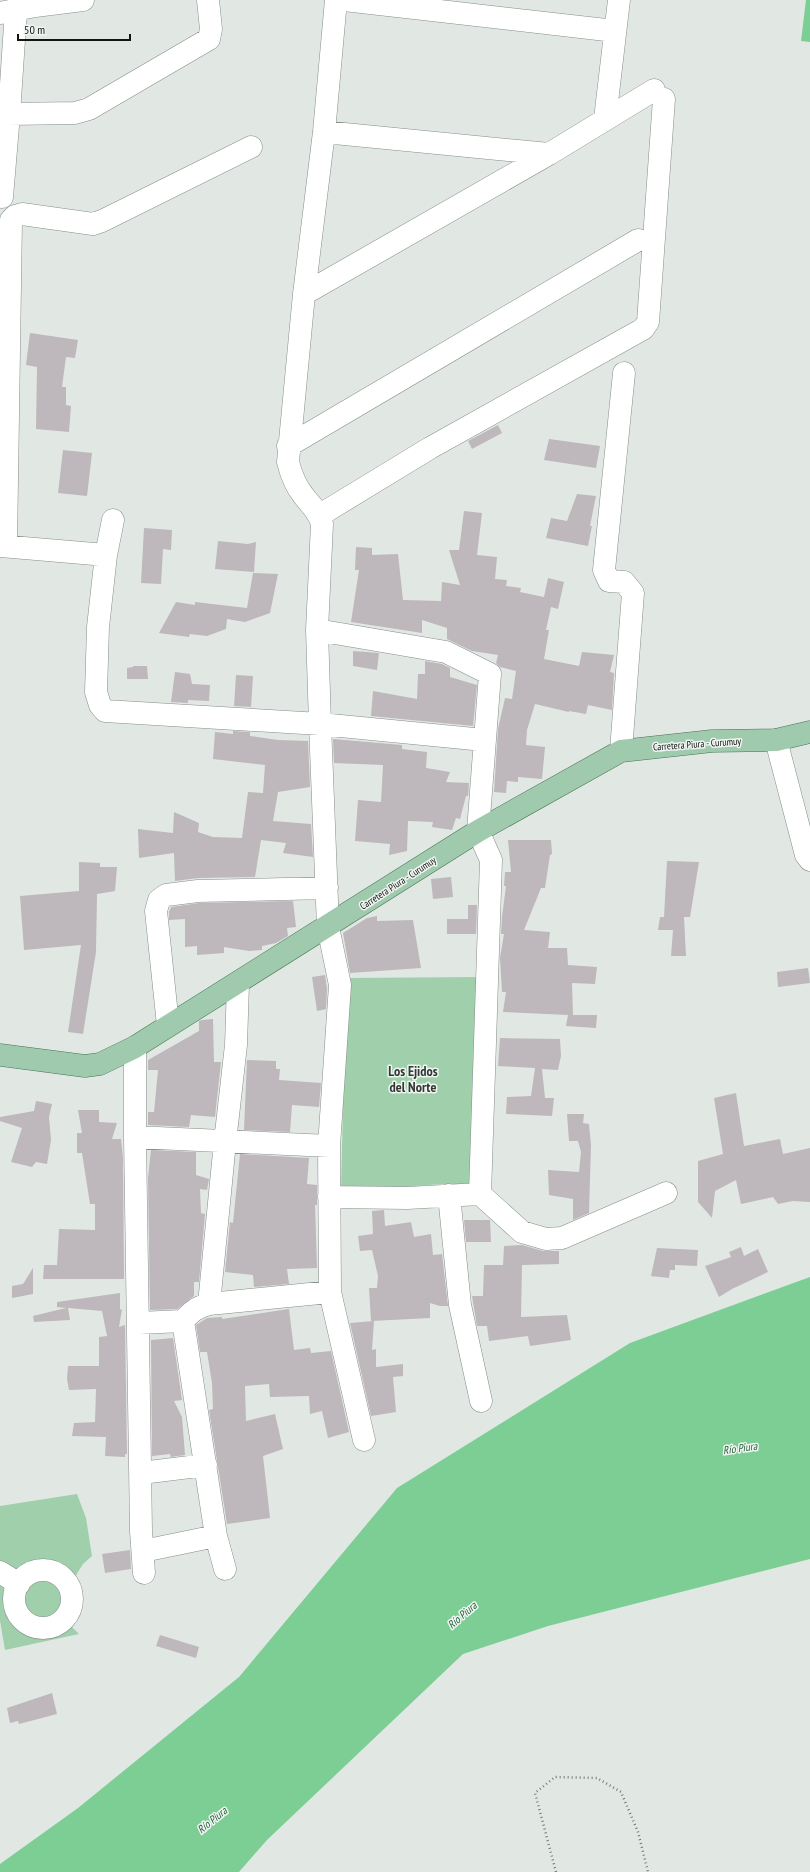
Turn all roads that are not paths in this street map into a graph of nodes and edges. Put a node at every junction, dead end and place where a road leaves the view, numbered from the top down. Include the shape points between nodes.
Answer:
1 (83, 0) edge
2 (208, 0) edge
3 (336, 0) edge
4 (344, 0) edge
5 (619, 0) edge
6 (8, 12) edge
7 (615, 31) junction
8 (9, 114) junction
9 (605, 119) junction
10 (324, 132) junction
11 (251, 147) dead end
12 (549, 154) junction
13 (2, 197) dead end
14 (638, 240) dead end
15 (304, 294) junction
16 (624, 373) dead end
17 (288, 446) junction
18 (320, 515) junction
19 (113, 520) dead end
20 (3, 546) edge
21 (106, 555) junction
22 (317, 630) junction
23 (320, 724) junction
24 (809, 733) edge
25 (484, 740) junction
26 (776, 740) junction
27 (621, 751) junction
28 (478, 831) junction
29 (810, 860) edge
30 (327, 888) junction
31 (328, 927) junction
32 (238, 984) junction
33 (168, 1025) junction
34 (135, 1047) junction
35 (0, 1055) edge
36 (135, 1137) junction
37 (225, 1142) junction
38 (329, 1146) junction
39 (666, 1193) dead end
40 (480, 1194) junction
41 (449, 1195) junction
42 (329, 1197) junction
43 (330, 1292) junction
44 (210, 1304) junction
45 (183, 1321) junction
46 (139, 1323) junction
47 (481, 1401) dead end
48 (364, 1440) dead end
49 (206, 1465) junction
50 (141, 1473) junction
51 (216, 1536) junction
52 (142, 1551) junction
53 (225, 1569) dead end
54 (0, 1572) edge
55 (144, 1573) dead end
56 (19, 1584) dead end

1 - 6 street
2 - 8 street via 211,30 209,40 89,109 76,113
3 - 10 street
4 - 7 street
5 - 7 street
6 - 8 street
7 - 9 street
8 - 13 street
9 - 12 street
9 - 18 street via 659,95 648,322 643,329 430,448
10 - 12 street
10 - 15 street
11 - 20 street via 102,222 93,224 22,214 11,220
12 - 15 street
14 - 17 street
15 - 17 street
16 - 27 street via 604,570 609,581 624,582 633,593
17 - 18 street via 291,474 302,494
18 - 22 street via 322,524
19 - 21 street
20 - 21 street
21 - 23 street via 98,627 96,692 105,711
22 - 23 street
22 - 25 street via 446,652 490,674
23 - 25 street
23 - 30 street
24 - 26 main road, Carretera Piura - Curumuy
25 - 28 street
26 - 27 main road, Carretera Piura - Curumuy via 712,741
26 - 29 street via 806,855
27 - 28 main road, Carretera Piura - Curumuy
28 - 31 main road, Carretera Piura - Curumuy
28 - 40 street via 491,860
30 - 31 street
30 - 33 street via 198,891 166,895 159,900 156,911
31 - 32 main road, Carretera Piura - Curumuy
31 - 38 street via 340,985
32 - 33 main road, Carretera Piura - Curumuy
32 - 37 street via 236,1045
33 - 34 main road, Carretera Piura - Curumuy
34 - 35 main road, Carretera Piura - Curumuy via 100,1064 85,1066
34 - 36 street
36 - 37 street
36 - 46 street
37 - 38 street
37 - 44 street
38 - 42 street
39 - 40 street via 562,1238 546,1239 522,1232
40 - 41 street
41 - 42 street via 407,1198
41 - 47 street via 460,1305
42 - 43 street
43 - 44 street
43 - 48 street
44 - 45 street via 199,1306
45 - 46 street
45 - 49 street
46 - 50 street
49 - 50 street
49 - 51 street
50 - 52 street
51 - 52 street
51 - 53 street
52 - 55 street
54 - 56 street

